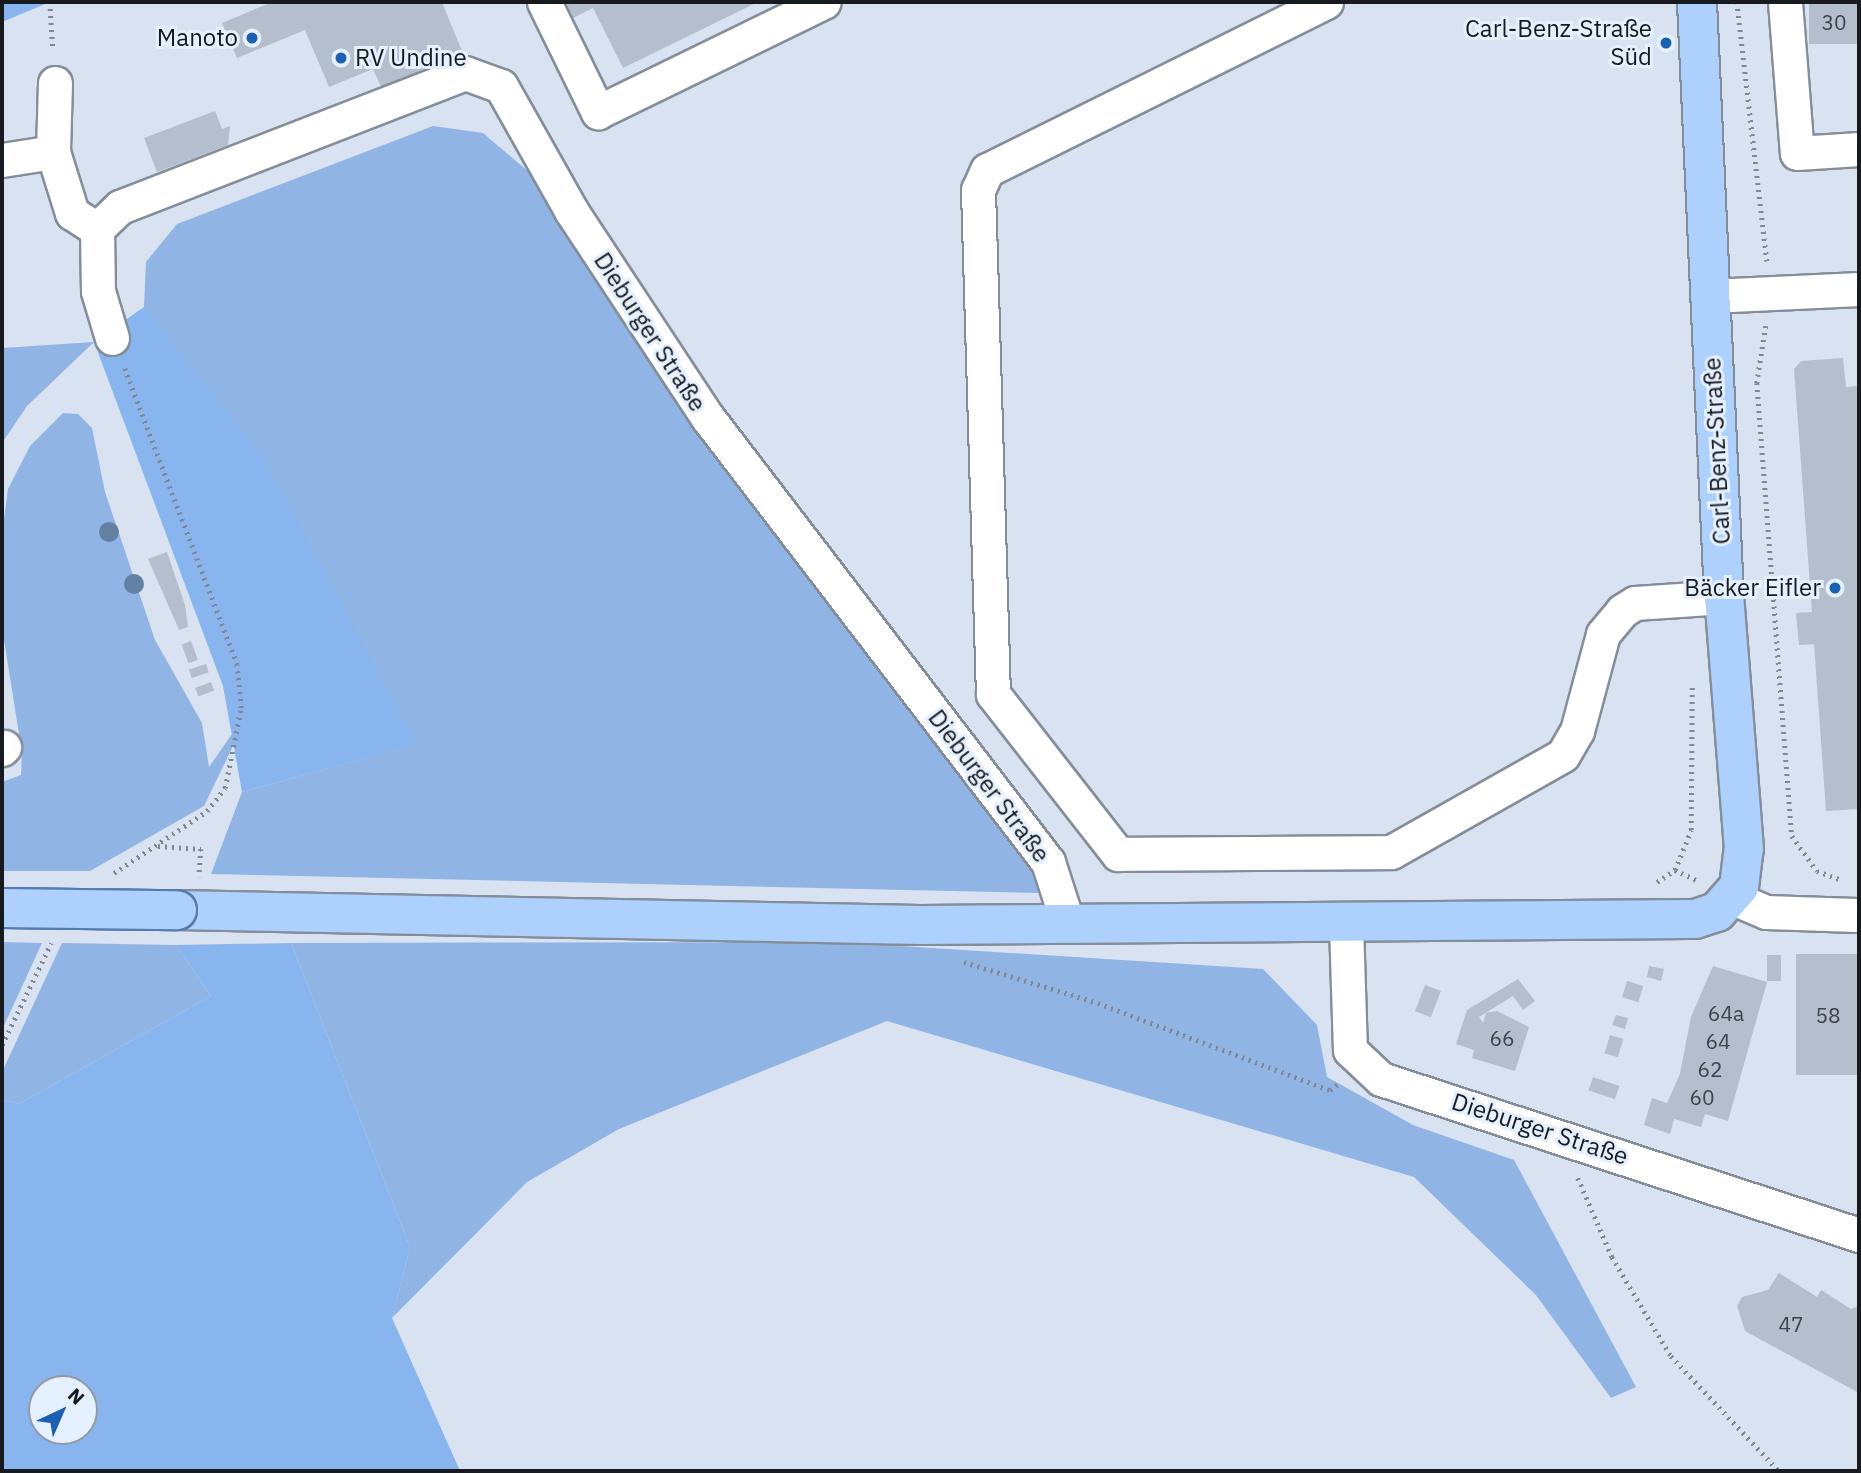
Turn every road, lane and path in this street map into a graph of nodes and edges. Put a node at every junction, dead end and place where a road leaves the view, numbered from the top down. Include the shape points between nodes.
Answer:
1 (50, 2) edge
2 (544, 2) edge
3 (824, 2) edge
4 (1326, 2) edge
5 (1698, 2) edge
6 (1737, 2) edge
7 (1785, 2) edge
8 (55, 83) joint
9 (1859, 149) edge
10 (53, 152) junction
11 (2, 160) edge
12 (97, 229) junction
13 (1859, 289) edge
14 (1765, 293) junction
15 (1710, 296) junction
16 (112, 338) joint
17 (1724, 597) junction
18 (156, 846) junction
19 (201, 849) dead end
20 (109, 876) dead end
21 (1733, 898) junction
22 (2, 908) edge
23 (1856, 915) joint
24 (1068, 923) junction
25 (1346, 924) junction
26 (56, 935) dead end
27 (949, 957) dead end
28 (2, 1045) edge
29 (1359, 1066) junction
30 (1586, 1143) junction
31 (1859, 1235) edge
32 (1779, 1471) edge

1 - 8 path
2 - 3 street via 598,112
4 - 17 street via 986,170 978,190 993,694 1118,854 1391,852 1563,755 1577,731 1604,634 1622,611 1635,603
5 - 15 main road, Carl-Benz-Straße
6 - 14 path via 1768,245
7 - 9 street via 1797,153
8 - 10 street
10 - 11 street
10 - 12 street via 72,212
12 - 16 street via 98,291
12 - 24 street, Dieburger Straße via 120,207 465,73 501,86 572,212 708,418 1048,862
13 - 14 street
14 - 15 street
14 - 23 path via 1767,340 1757,383 1792,836 1817,871 1854,885
15 - 17 main road, Carl-Benz-Straße
16 - 18 path via 237,664 241,708 225,788 207,811
17 - 21 main road, Carl-Benz-Straße via 1744,849
18 - 19 path
18 - 20 path
21 - 23 street via 1766,912
21 - 25 main road via 1695,919
22 - 24 main road, bridge
24 - 25 main road
25 - 29 street via 1350,1050
26 - 28 path
27 - 29 path via 1098,1003 1330,1090
29 - 30 street, Dieburger Straße via 1381,1079
30 - 31 street, Dieburger Straße
30 - 32 path via 1577,1181 1618,1268 1671,1356

